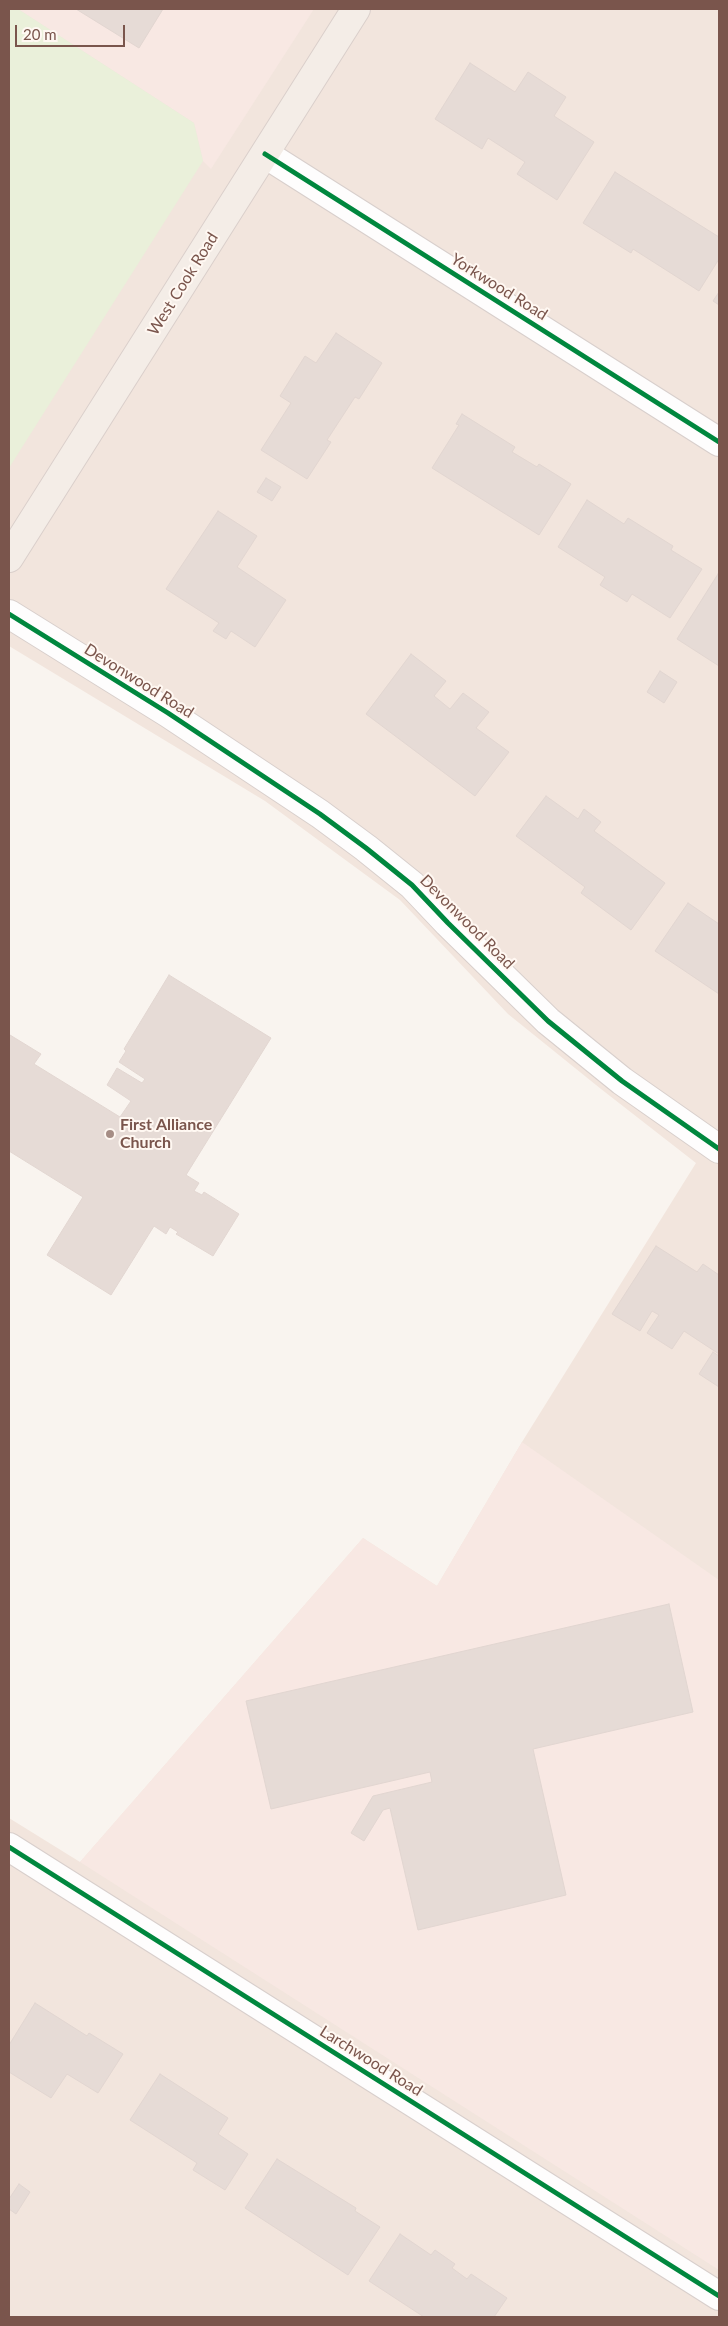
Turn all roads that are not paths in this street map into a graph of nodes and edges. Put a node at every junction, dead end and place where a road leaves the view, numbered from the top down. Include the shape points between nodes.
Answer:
1 (356, 9) edge
2 (265, 154) junction
3 (719, 442) edge
4 (9, 558) edge
5 (9, 614) edge
6 (719, 1149) edge
7 (9, 1847) edge
8 (719, 2296) edge

1 - 2 main road, West Cook Road
2 - 3 street, Yorkwood Road
2 - 4 main road, West Cook Road
5 - 6 street, Devonwood Road via 168,713 366,848 412,884 548,1021 622,1081
7 - 8 street, Larchwood Road

